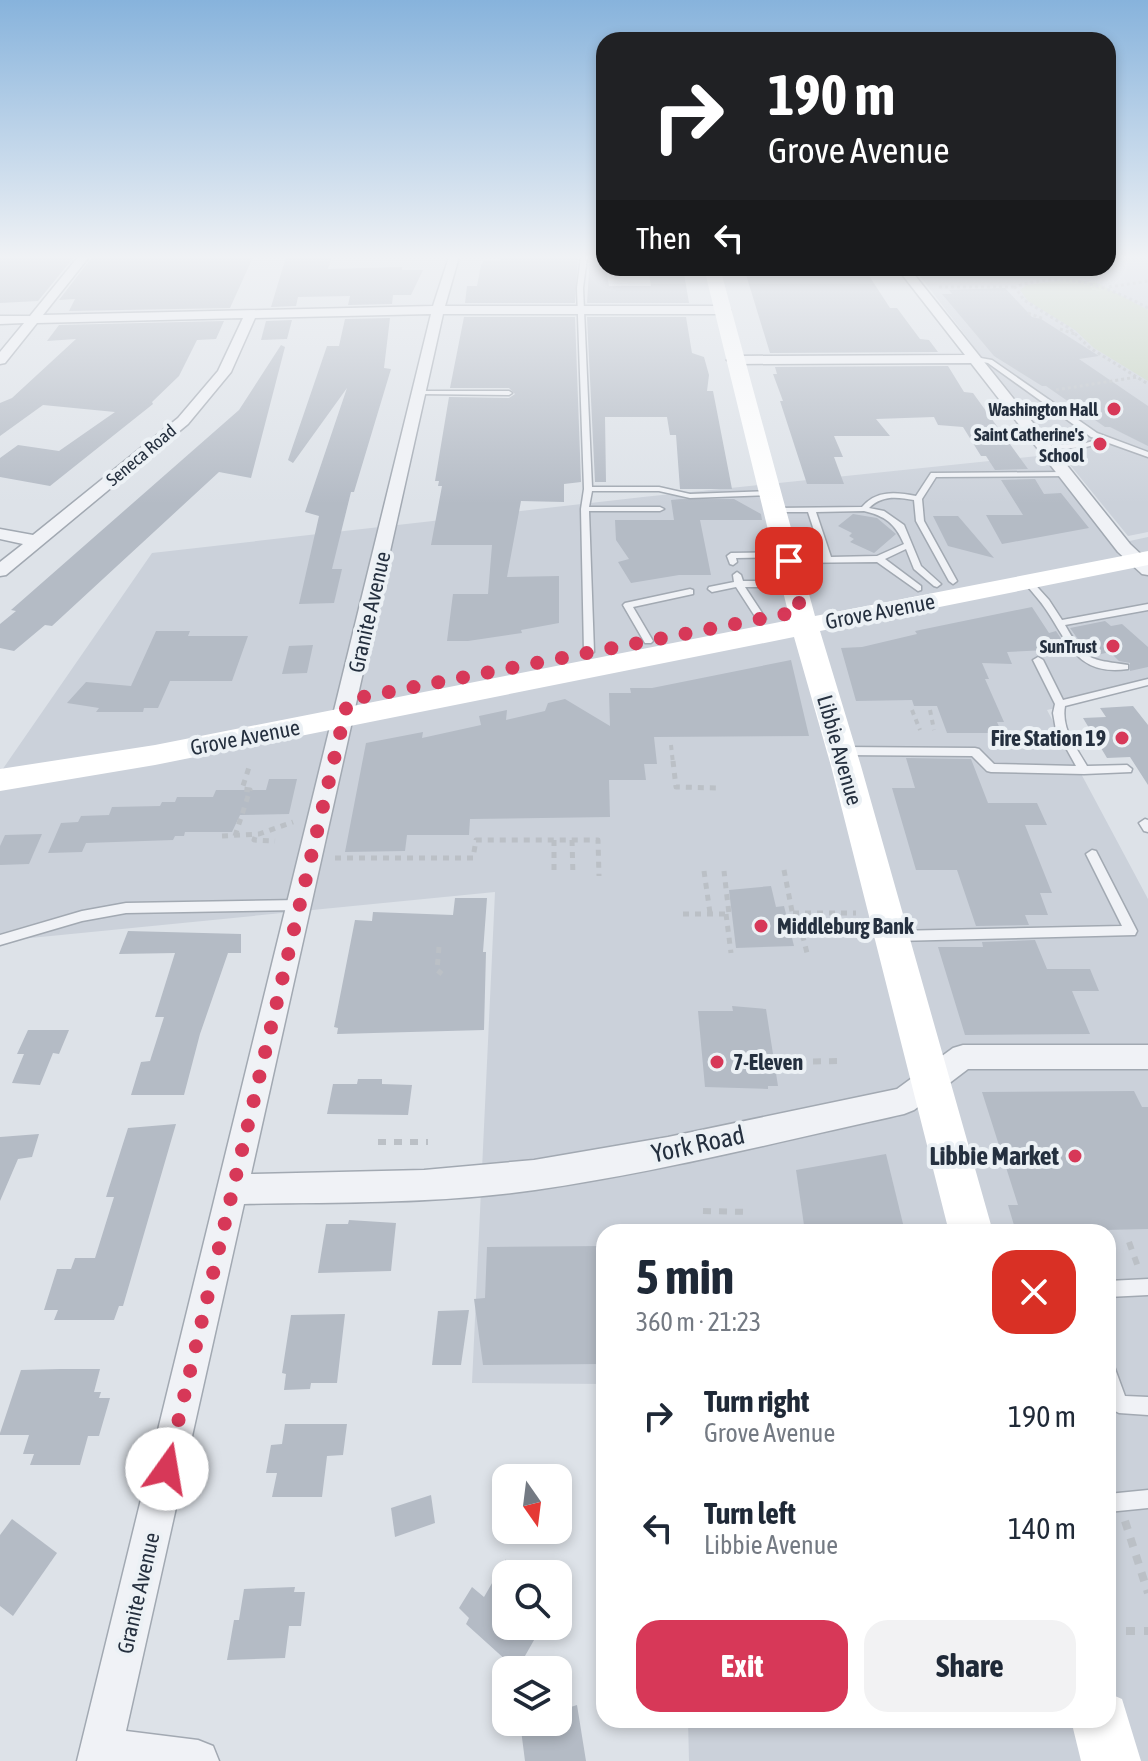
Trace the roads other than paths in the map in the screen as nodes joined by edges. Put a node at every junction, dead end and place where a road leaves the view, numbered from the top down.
1 (17, 339) edge
2 (239, 339) edge
3 (431, 339) edge
4 (582, 339) edge
5 (730, 339) edge
6 (959, 339) edge
7 (975, 359) junction
8 (0, 360) edge
9 (734, 360) junction
10 (419, 393) junction
11 (509, 393) dead end
12 (1104, 440) junction
13 (1045, 448) junction
14 (1148, 455) edge
15 (1066, 474) junction
16 (588, 489) junction
17 (918, 499) junction
18 (772, 502) junction
19 (585, 509) junction
20 (660, 509) dead end
21 (864, 509) junction
22 (811, 510) junction
23 (0, 534) edge
24 (36, 541) junction
25 (908, 545) junction
26 (1141, 556) edge
27 (879, 559) junction
28 (828, 560) junction
29 (733, 562) dead end
30 (790, 567) junction
31 (0, 571) edge
32 (738, 580) junction
33 (1027, 581) junction
34 (936, 584) junction
35 (712, 589) dead end
36 (690, 592) dead end
37 (1148, 607) edge
38 (803, 618) junction
39 (761, 619) junction
40 (1059, 623) junction
41 (648, 641) junction
42 (589, 652) junction
43 (1038, 660) dead end
44 (1125, 667) dead end
45 (1148, 682) edge
46 (1060, 704) junction
47 (346, 709) junction
48 (842, 751) junction
49 (0, 762) edge
50 (1127, 769) dead end
51 (1084, 770) junction
52 (0, 780) edge
53 (1092, 854) dead end
54 (300, 905) junction
55 (892, 936) junction
56 (0, 940) edge
57 (1148, 1057) edge
58 (931, 1081) junction
59 (233, 1189) junction
60 (969, 1224) edge
61 (1148, 1287) edge
62 (1116, 1289) edge
63 (1116, 1396) edge
64 (1148, 1406) edge
65 (1148, 1499) edge
66 (1116, 1502) edge
67 (1103, 1728) edge
68 (99, 1755) edge
69 (198, 1761) edge
70 (1111, 1761) edge

1 - 8 street
2 - 24 street, Seneca Road
3 - 10 street, Granite Avenue
4 - 16 lane
5 - 9 street, Libbie Avenue
6 - 7 street
7 - 9 street
7 - 12 lane
7 - 13 street
9 - 18 street, Libbie Avenue
10 - 11 lane
10 - 47 street, Granite Avenue
12 - 13 lane
12 - 14 lane
13 - 15 street
15 - 17 lane
15 - 26 street
16 - 18 lane
16 - 19 lane
17 - 21 lane
17 - 34 lane
18 - 22 lane
18 - 30 street, Libbie Avenue
19 - 20 lane
19 - 42 lane
21 - 22 lane
21 - 25 lane
22 - 28 lane
23 - 24 street
24 - 31 street, Seneca Road
25 - 27 lane
25 - 34 lane
26 - 33 street, Grove Avenue
26 - 34 street, Grove Avenue
27 - 28 lane
27 - 34 lane
28 - 30 lane
29 - 30 lane
30 - 32 lane
30 - 38 street, Libbie Avenue
32 - 35 lane
32 - 39 lane
33 - 38 street, Grove Avenue
33 - 40 lane
34 - 38 street, Grove Avenue
36 - 41 lane
37 - 40 lane
38 - 39 street, Grove Avenue
38 - 47 street, Grove Avenue
38 - 48 street, Libbie Avenue
39 - 41 street, Grove Avenue
40 - 44 lane
41 - 42 street, Grove Avenue
42 - 47 street, Grove Avenue
43 - 46 lane
45 - 46 lane
46 - 51 lane
47 - 49 street, Grove Avenue
47 - 52 street, Grove Avenue
47 - 54 street, Granite Avenue
48 - 51 lane
48 - 55 street, Libbie Avenue
50 - 51 lane
53 - 55 lane
54 - 56 lane
54 - 59 street, Granite Avenue
55 - 58 street, Libbie Avenue
57 - 58 street, York Road
58 - 59 street, York Road
58 - 60 street, Libbie Avenue
59 - 68 street, Granite Avenue
61 - 62 lane
63 - 64 lane
65 - 66 lane
67 - 70 street
68 - 69 street

